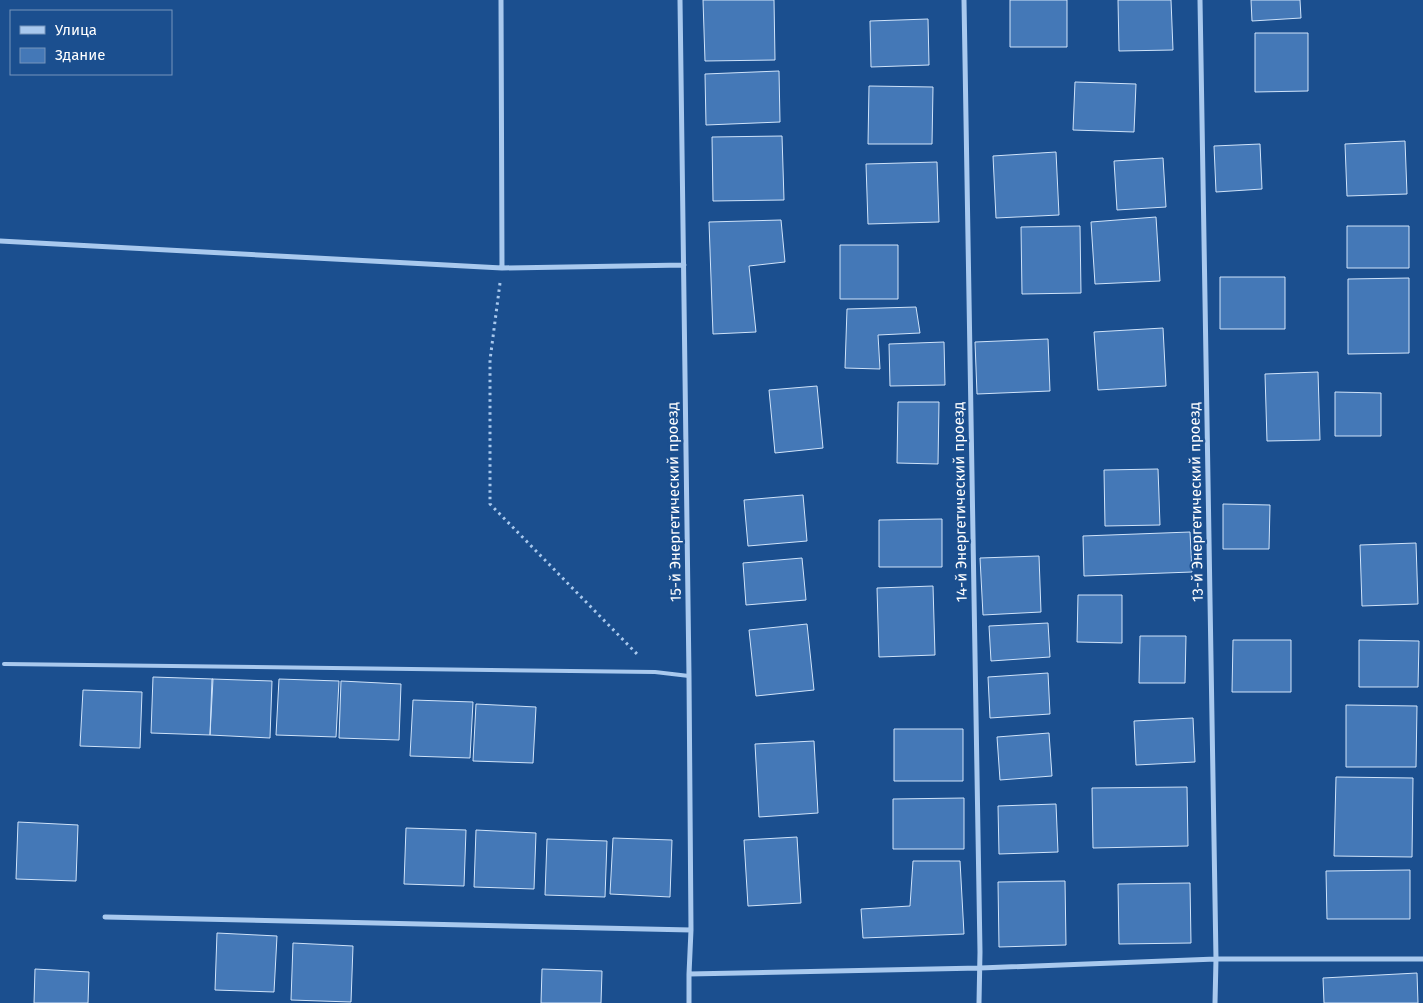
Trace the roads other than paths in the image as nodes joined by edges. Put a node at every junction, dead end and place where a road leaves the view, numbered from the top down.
1 (501, 0) edge
2 (680, 0) edge
3 (964, 0) edge
4 (1200, 0) edge
5 (0, 241) edge
6 (684, 265) junction
7 (502, 268) junction
8 (4, 664) dead end
9 (689, 676) junction
10 (105, 917) dead end
11 (691, 930) junction
12 (1216, 959) junction
13 (1423, 959) edge
14 (980, 968) junction
15 (689, 974) junction
16 (689, 1003) edge
17 (979, 1003) edge
18 (1215, 1003) edge

1 - 7 street
2 - 6 street, 15-й Энергетический проезд
3 - 14 street, 14-й Энергетический проезд
4 - 12 street, 13-й Энергетический проезд
5 - 7 street
6 - 7 street
6 - 9 street, 15-й Энергетический проезд
8 - 9 lane
9 - 11 street, 15-й Энергетический проезд
10 - 11 street
11 - 15 street, 15-й Энергетический проезд
12 - 13 street
12 - 14 street
12 - 18 street, 13-й Энергетический проезд
14 - 15 street
14 - 17 street, 14-й Энергетический проезд
15 - 16 street, 15-й Энергетический проезд

